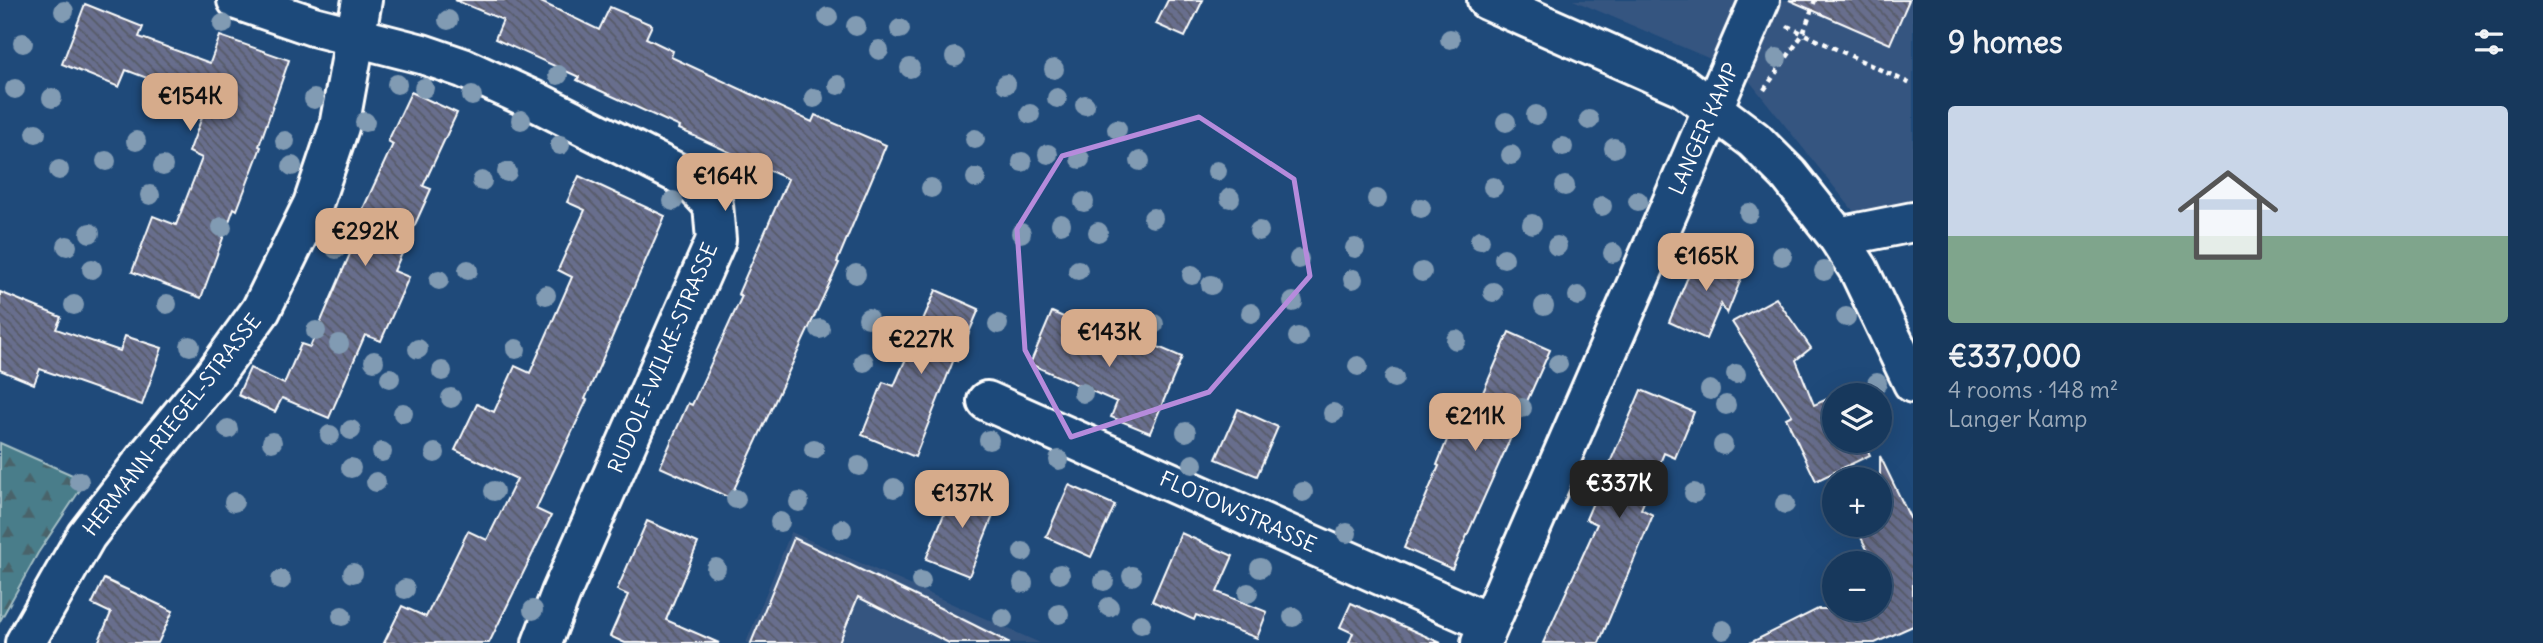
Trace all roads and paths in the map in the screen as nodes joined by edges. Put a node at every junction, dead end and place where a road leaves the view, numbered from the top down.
1 (237, 0) edge
2 (1487, 0) edge
3 (1815, 0) edge
4 (1758, 5) edge
5 (359, 18) edge
6 (1803, 34) junction
7 (1913, 85) edge
8 (1713, 109) junction
9 (1913, 222) edge
10 (1838, 237) junction
11 (1913, 383) edge
12 (987, 401) dead end
13 (1485, 633) edge
14 (25, 643) edge
15 (542, 643) edge

1 - 5 street, RUDOLF-WILKE-STRASSE
2 - 8 street
3 - 6 path
4 - 6 path
4 - 8 street, LANGER KAMP
5 - 14 street, HERMANN-RIEGEL-STRASSE
5 - 15 street, RUDOLF-WILKE-STRASSE
6 - 7 path
8 - 10 street
8 - 13 street, LANGER KAMP
9 - 10 street
10 - 11 street
12 - 13 street, FLOTOWSTRASSE

